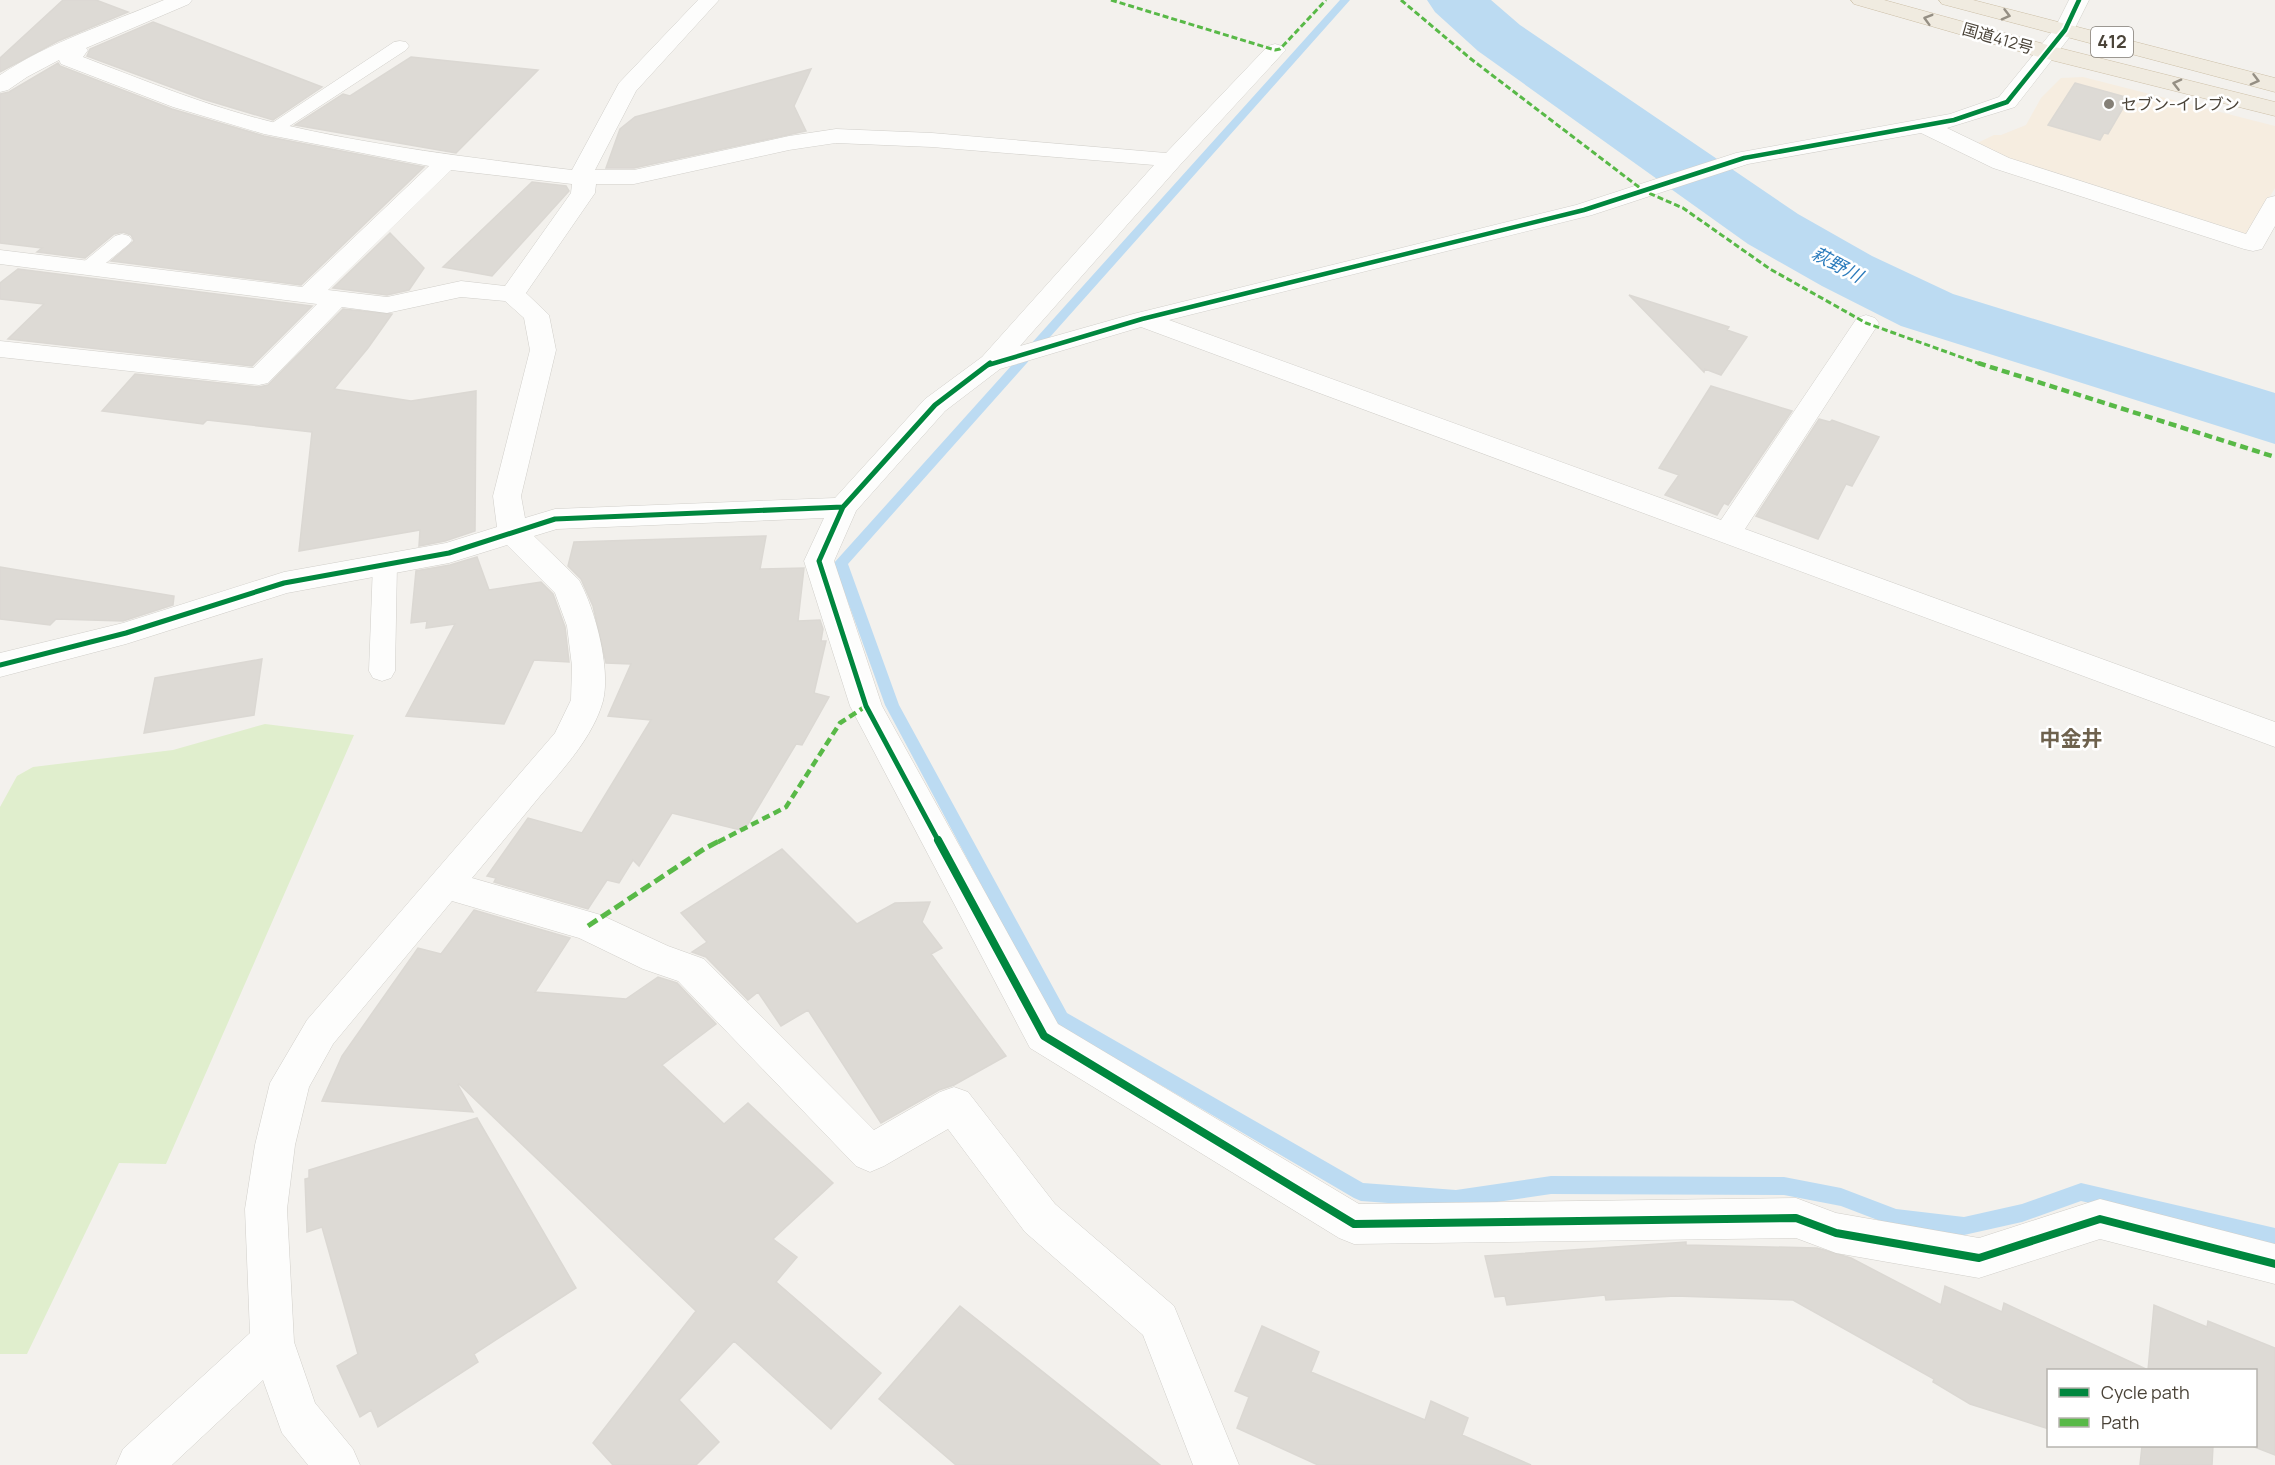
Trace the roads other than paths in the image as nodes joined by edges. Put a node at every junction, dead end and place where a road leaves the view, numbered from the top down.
1 (182, 0) edge
2 (709, 0) edge
3 (1861, 0) edge
4 (1949, 0) edge
5 (2079, 0) edge
6 (2065, 30) junction
7 (72, 46) junction
8 (400, 46) dead end
9 (1275, 50) dead end
10 (2047, 52) junction
11 (0, 85) edge
12 (2275, 85) edge
13 (2275, 109) edge
14 (1923, 125) junction
15 (272, 129) junction
16 (1172, 160) junction
17 (446, 162) junction
18 (585, 177) junction
19 (2275, 203) edge
20 (122, 240) dead end
21 (0, 257) edge
22 (88, 268) junction
23 (512, 294) junction
24 (321, 297) junction
25 (1142, 319) junction
26 (1866, 322) dead end
27 (0, 349) edge
28 (991, 363) junction
29 (843, 507) junction
30 (513, 533) junction
31 (1726, 535) junction
32 (385, 564) junction
33 (0, 665) edge
34 (382, 671) dead end
35 (2275, 735) edge
36 (446, 885) junction
37 (2275, 1264) edge
38 (272, 1342) junction
39 (139, 1465) edge
40 (337, 1465) edge
41 (1216, 1465) edge

1 - 7 street
2 - 18 street
10 -> 3 highway, 国道412号 / 412
4 -> 6 highway, 国道412号 / 412
5 - 6 street
6 - 10 street
6 -> 12 highway, 国道412号 / 412
7 - 11 street
7 - 15 street
8 - 15 lane
9 - 16 street
13 -> 10 highway, 国道412号 / 412
10 - 14 street
14 - 19 street
14 - 25 street
15 - 17 street
16 - 18 street
16 - 28 street
17 - 18 street
17 - 24 street
18 - 23 street
20 - 22 lane
21 - 22 street
22 - 24 street
23 - 24 street
23 - 30 street
24 - 27 street
25 - 28 street
25 - 31 street
26 - 31 street
28 - 29 street
29 - 30 street
29 - 37 street
30 - 32 street
30 - 36 street
31 - 35 street
32 - 33 street
32 - 34 lane
36 - 38 street
36 - 41 street
38 - 39 street
38 - 40 street

